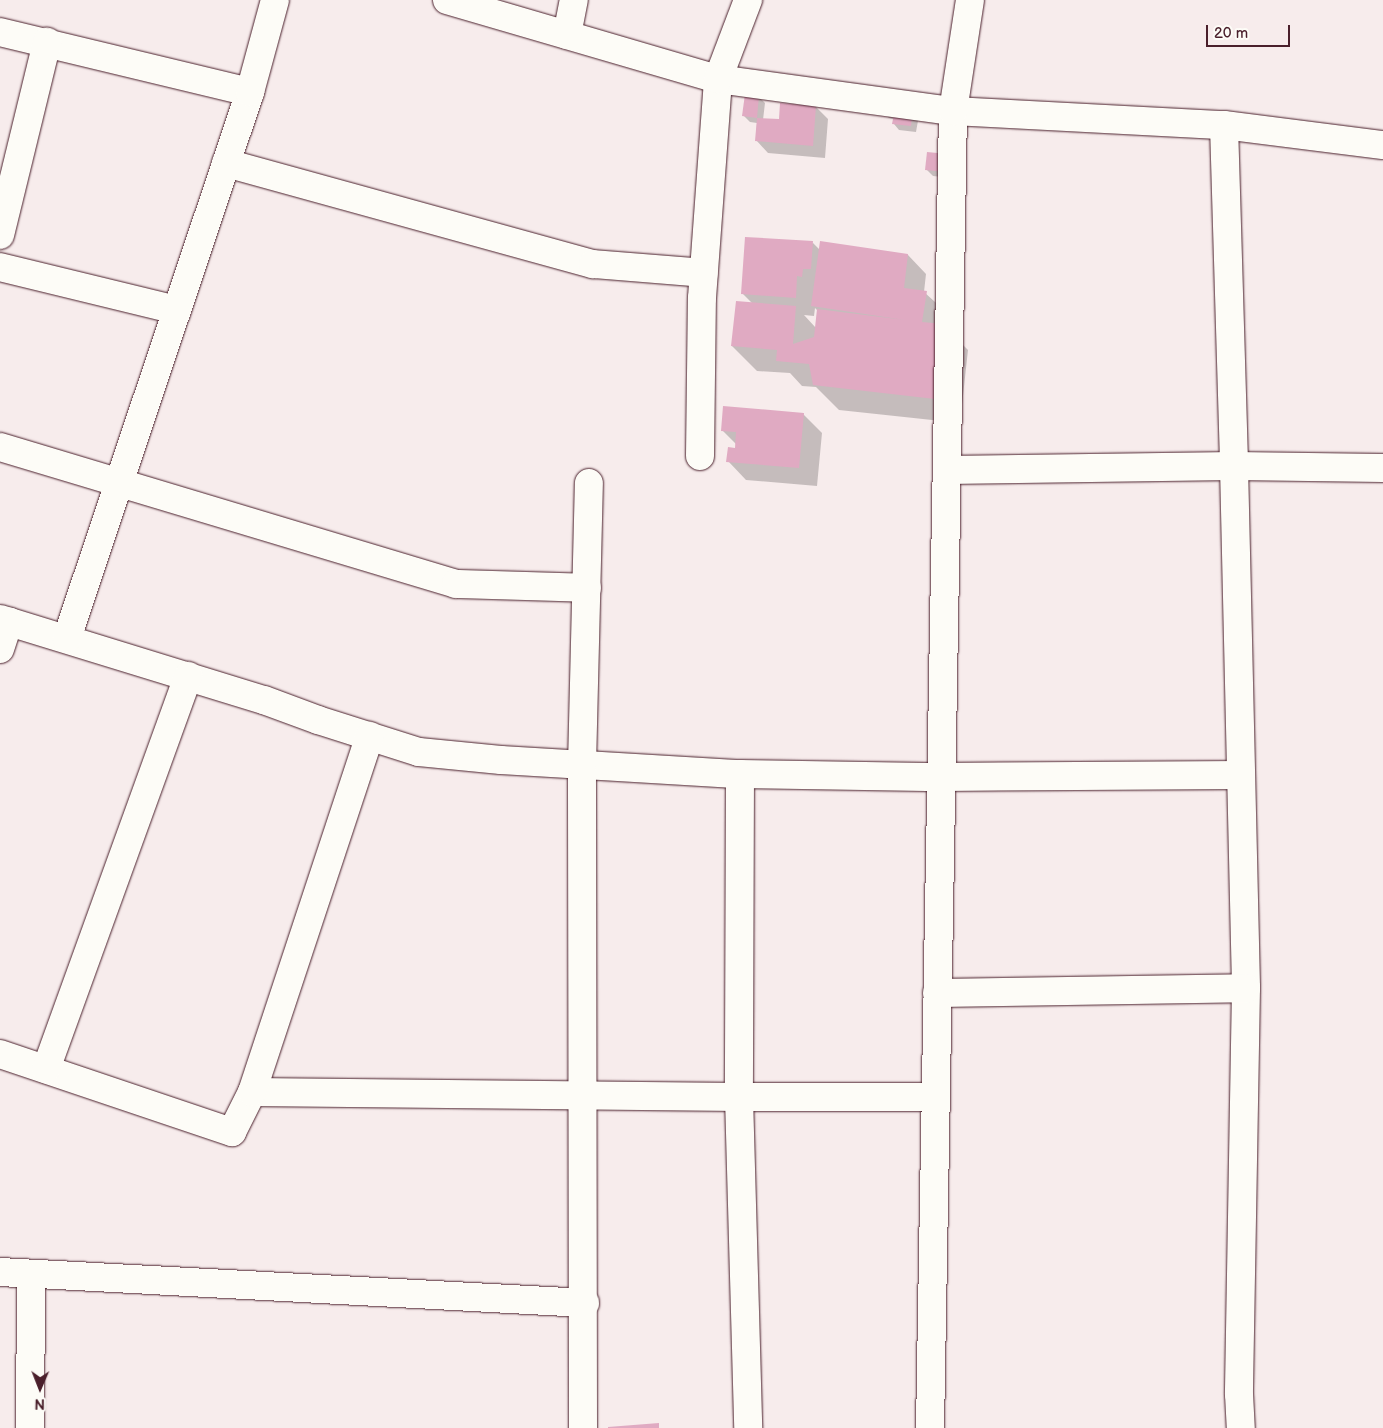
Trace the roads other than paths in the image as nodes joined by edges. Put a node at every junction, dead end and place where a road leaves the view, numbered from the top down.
1 (275, 0) edge
2 (447, 0) edge
3 (574, 0) edge
4 (748, 0) edge
5 (970, 0) edge
6 (0, 32) edge
7 (567, 34) junction
8 (46, 42) junction
9 (718, 79) junction
10 (250, 92) junction
11 (953, 111) junction
12 (1224, 125) junction
13 (1383, 145) edge
14 (226, 163) junction
15 (0, 235) edge
16 (0, 266) edge
17 (704, 273) junction
18 (177, 310) junction
19 (0, 447) edge
20 (700, 456) dead end
21 (1234, 466) junction
22 (1383, 468) edge
23 (947, 470) junction
24 (589, 483) dead end
25 (119, 484) junction
26 (587, 588) junction
27 (5, 620) edge
28 (67, 638) junction
29 (0, 649) edge
30 (188, 676) junction
31 (370, 736) junction
32 (582, 765) junction
33 (740, 774) junction
34 (1241, 775) junction
35 (942, 777) junction
36 (1246, 988) junction
37 (937, 993) junction
38 (0, 1054) edge
39 (46, 1069) junction
40 (252, 1092) junction
41 (582, 1095) junction
42 (739, 1097) junction
43 (934, 1097) junction
44 (0, 1272) edge
45 (31, 1274) junction
46 (585, 1303) junction
47 (30, 1428) edge
48 (583, 1428) edge
49 (748, 1428) edge
50 (930, 1428) edge
51 (1241, 1428) edge

1 - 10 street
2 - 7 street
3 - 7 street
4 - 9 street
5 - 11 street
6 - 8 street
7 - 9 street
8 - 10 street
8 - 15 street
9 - 11 street
9 - 17 street
10 - 14 street
11 - 12 street
11 - 23 street
12 - 13 street
12 - 21 street
14 - 17 street
14 - 18 street
16 - 18 street
17 - 20 street
18 - 25 street
19 - 25 street
21 - 22 street
21 - 23 street
21 - 34 street
23 - 35 street
24 - 26 street
25 - 26 street
25 - 28 street
26 - 32 street
27 - 28 street
27 - 29 street
28 - 30 street
30 - 31 street
30 - 39 street
31 - 32 street
31 - 40 street
32 - 33 street
32 - 41 street
33 - 35 street
33 - 42 street
34 - 35 street
34 - 36 street
35 - 37 street
36 - 37 street
36 - 51 street
37 - 43 street
38 - 39 street
39 - 40 street
40 - 41 street
41 - 42 street
41 - 46 street
42 - 43 street
42 - 49 street
43 - 50 street
44 - 45 street
45 - 46 street
45 - 47 street
46 - 48 street

